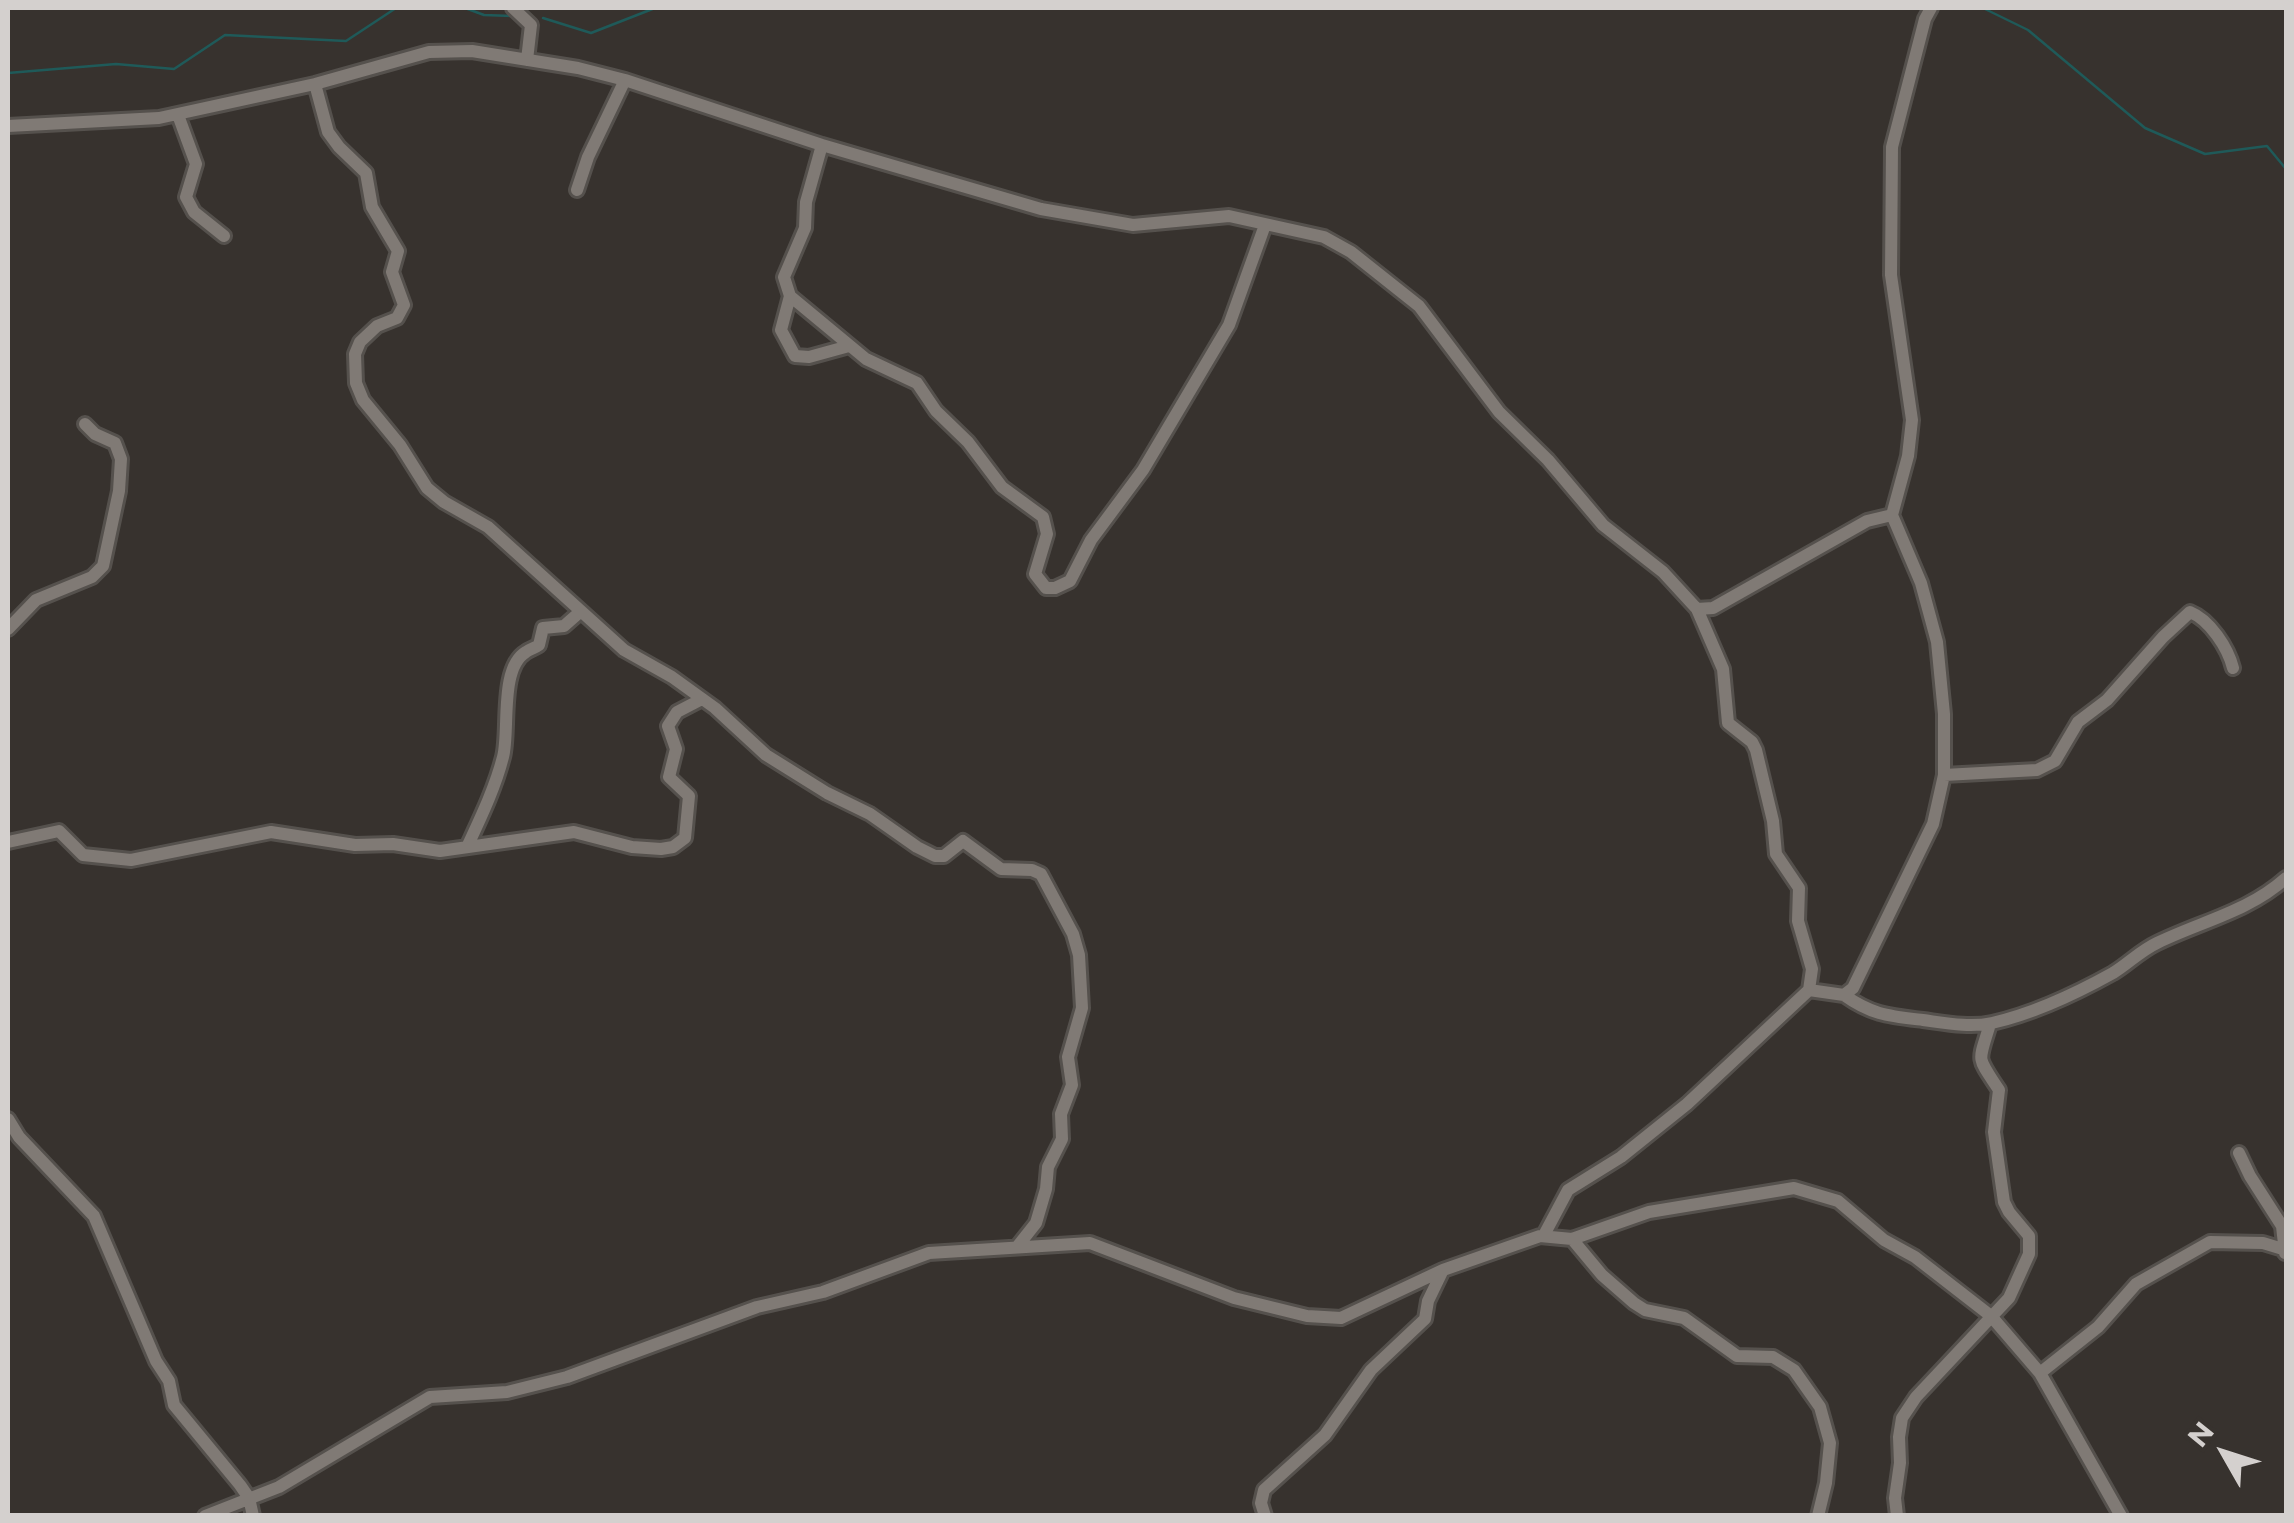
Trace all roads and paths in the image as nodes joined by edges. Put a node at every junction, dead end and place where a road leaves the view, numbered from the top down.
1 (514, 8) edge
2 (1931, 8) edge
3 (527, 60) junction
4 (625, 80) junction
5 (315, 84) junction
6 (178, 115) junction
7 (8, 126) edge
8 (822, 145) junction
9 (577, 190) dead end
10 (1265, 225) junction
11 (224, 236) dead end
12 (790, 296) junction
13 (848, 346) junction
14 (84, 424) dead end
15 (1892, 515) junction
16 (581, 610) junction
17 (1696, 610) junction
18 (8, 628) edge
19 (2233, 668) dead end
20 (702, 700) junction
21 (1944, 775) junction
22 (8, 842) edge
23 (468, 846) junction
24 (2286, 878) edge
25 (1809, 990) junction
26 (1844, 995) junction
27 (1990, 1024) junction
28 (8, 1119) edge
29 (2240, 1152) dead end
30 (1544, 1236) junction
31 (1572, 1240) junction
32 (1017, 1247) junction
33 (2285, 1251) edge
34 (1443, 1270) junction
35 (1991, 1316) junction
36 (2040, 1374) junction
37 (249, 1498) junction
38 (205, 1516) edge
39 (254, 1516) edge
40 (1265, 1516) edge
41 (1818, 1516) edge
42 (1897, 1516) edge
43 (2121, 1516) edge

1 - 3 street
2 - 15 street
3 - 4 street
3 - 5 street
4 - 8 street
4 - 9 street
5 - 6 street
5 - 16 street
6 - 7 street
6 - 11 street
8 - 10 street
8 - 12 street
10 - 13 street
10 - 17 street
12 - 13 street
12 - 13 street
14 - 18 street
15 - 17 street
15 - 21 street
16 - 20 street
16 - 23 street
17 - 25 street
19 - 21 street
20 - 23 street
20 - 32 street
21 - 26 street
22 - 23 street
24 - 27 street
25 - 26 street
25 - 30 street
26 - 27 street
27 - 35 street
28 - 37 street
29 - 33 street
30 - 31 street
30 - 34 street
31 - 35 street
31 - 41 street
32 - 34 street
32 - 37 street
33 - 36 street
34 - 40 street
35 - 36 street
35 - 42 street
36 - 43 street
37 - 38 street
37 - 39 street

